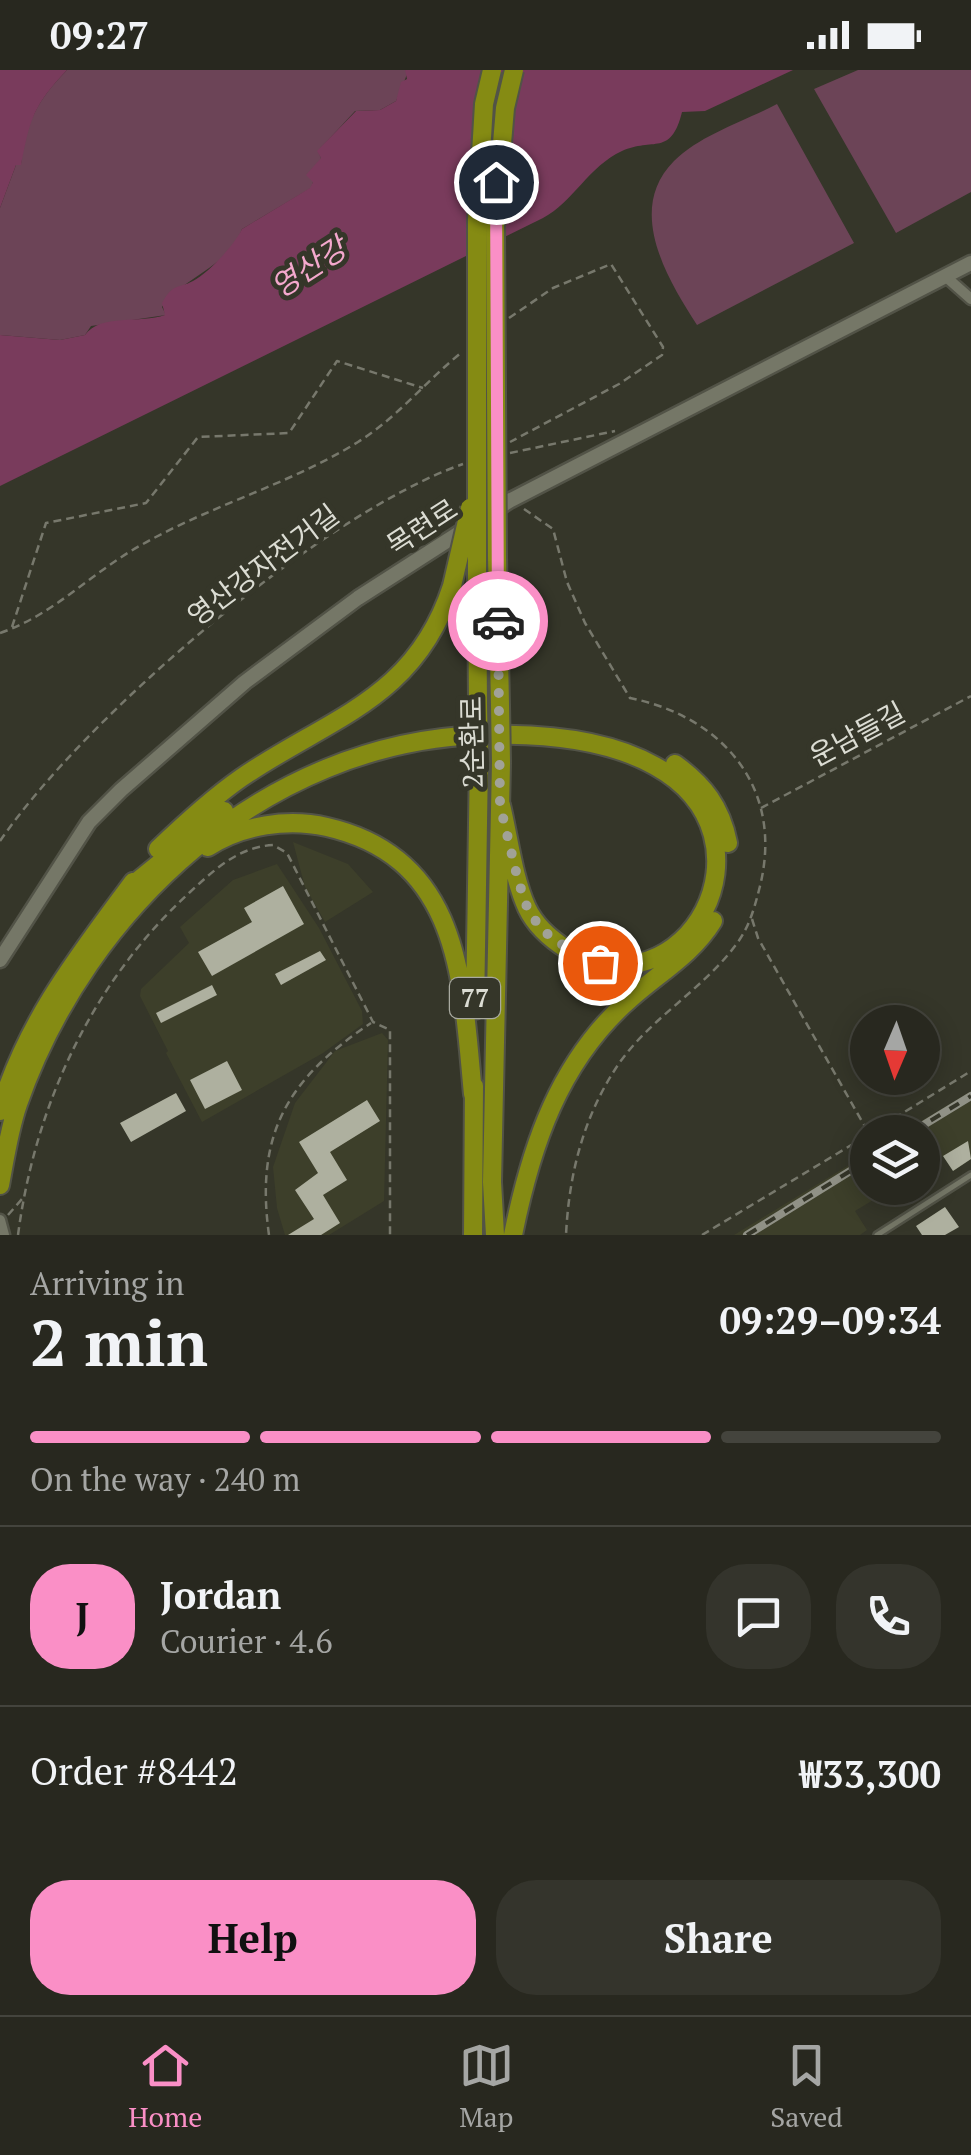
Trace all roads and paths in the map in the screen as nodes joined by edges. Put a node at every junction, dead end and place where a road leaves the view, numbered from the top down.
1 (492, 70) edge
2 (514, 70) edge
3 (971, 263) edge
4 (944, 276) junction
5 (971, 299) edge
6 (497, 326) dead end
7 (470, 346) dead end
8 (424, 388) junction
9 (621, 430) dead end
10 (509, 442) dead end
11 (496, 456) dead end
12 (478, 459) dead end
13 (477, 478) junction
14 (509, 501) junction
15 (11, 629) junction
16 (0, 633) edge
17 (971, 696) edge
18 (500, 805) junction
19 (762, 808) junction
20 (0, 841) edge
21 (162, 878) junction
22 (128, 888) junction
23 (752, 918) junction
24 (0, 960) edge
25 (373, 1022) junction
26 (971, 1071) edge
27 (474, 1094) junction
28 (0, 1111) edge
29 (859, 1115) edge
30 (899, 1115) edge
31 (850, 1145) edge
32 (971, 1176) edge
33 (0, 1185) edge
34 (23, 1198) junction
35 (0, 1220) edge
36 (4, 1235) edge
37 (18, 1235) edge
38 (269, 1235) edge
39 (390, 1235) edge
40 (473, 1235) edge
41 (496, 1235) edge
42 (512, 1235) edge
43 (566, 1235) edge
44 (702, 1235) edge
45 (876, 1235) edge

1 - 13 highway, 2순환로 / 77, bridge
2 - 18 highway, 2순환로 / 77, bridge
3 - 4 street, 목련로
4 - 5 street
4 - 14 street, 목련로
6 - 10 path
7 - 8 path
8 - 15 path
8 - 15 path
9 - 11 path
12 - 20 path, 영산강자전거길
13 - 22 highway, bridge
13 - 27 highway, 2순환로 / 77, bridge
14 - 19 path
14 - 24 street, 목련로
15 - 16 path
17 - 19 path, 운남들길
18 - 21 highway
18 - 41 highway, 2순환로 / 77
19 - 23 path
21 - 27 highway
21 - 33 highway
22 - 28 highway
22 - 42 highway
23 - 29 path
23 - 43 path
25 - 34 path
25 - 38 path
25 - 39 path
26 - 30 path
27 - 40 highway, 2순환로 / 77
31 - 44 path
32 - 45 lane
34 - 35 path
34 - 37 path
35 - 36 street

